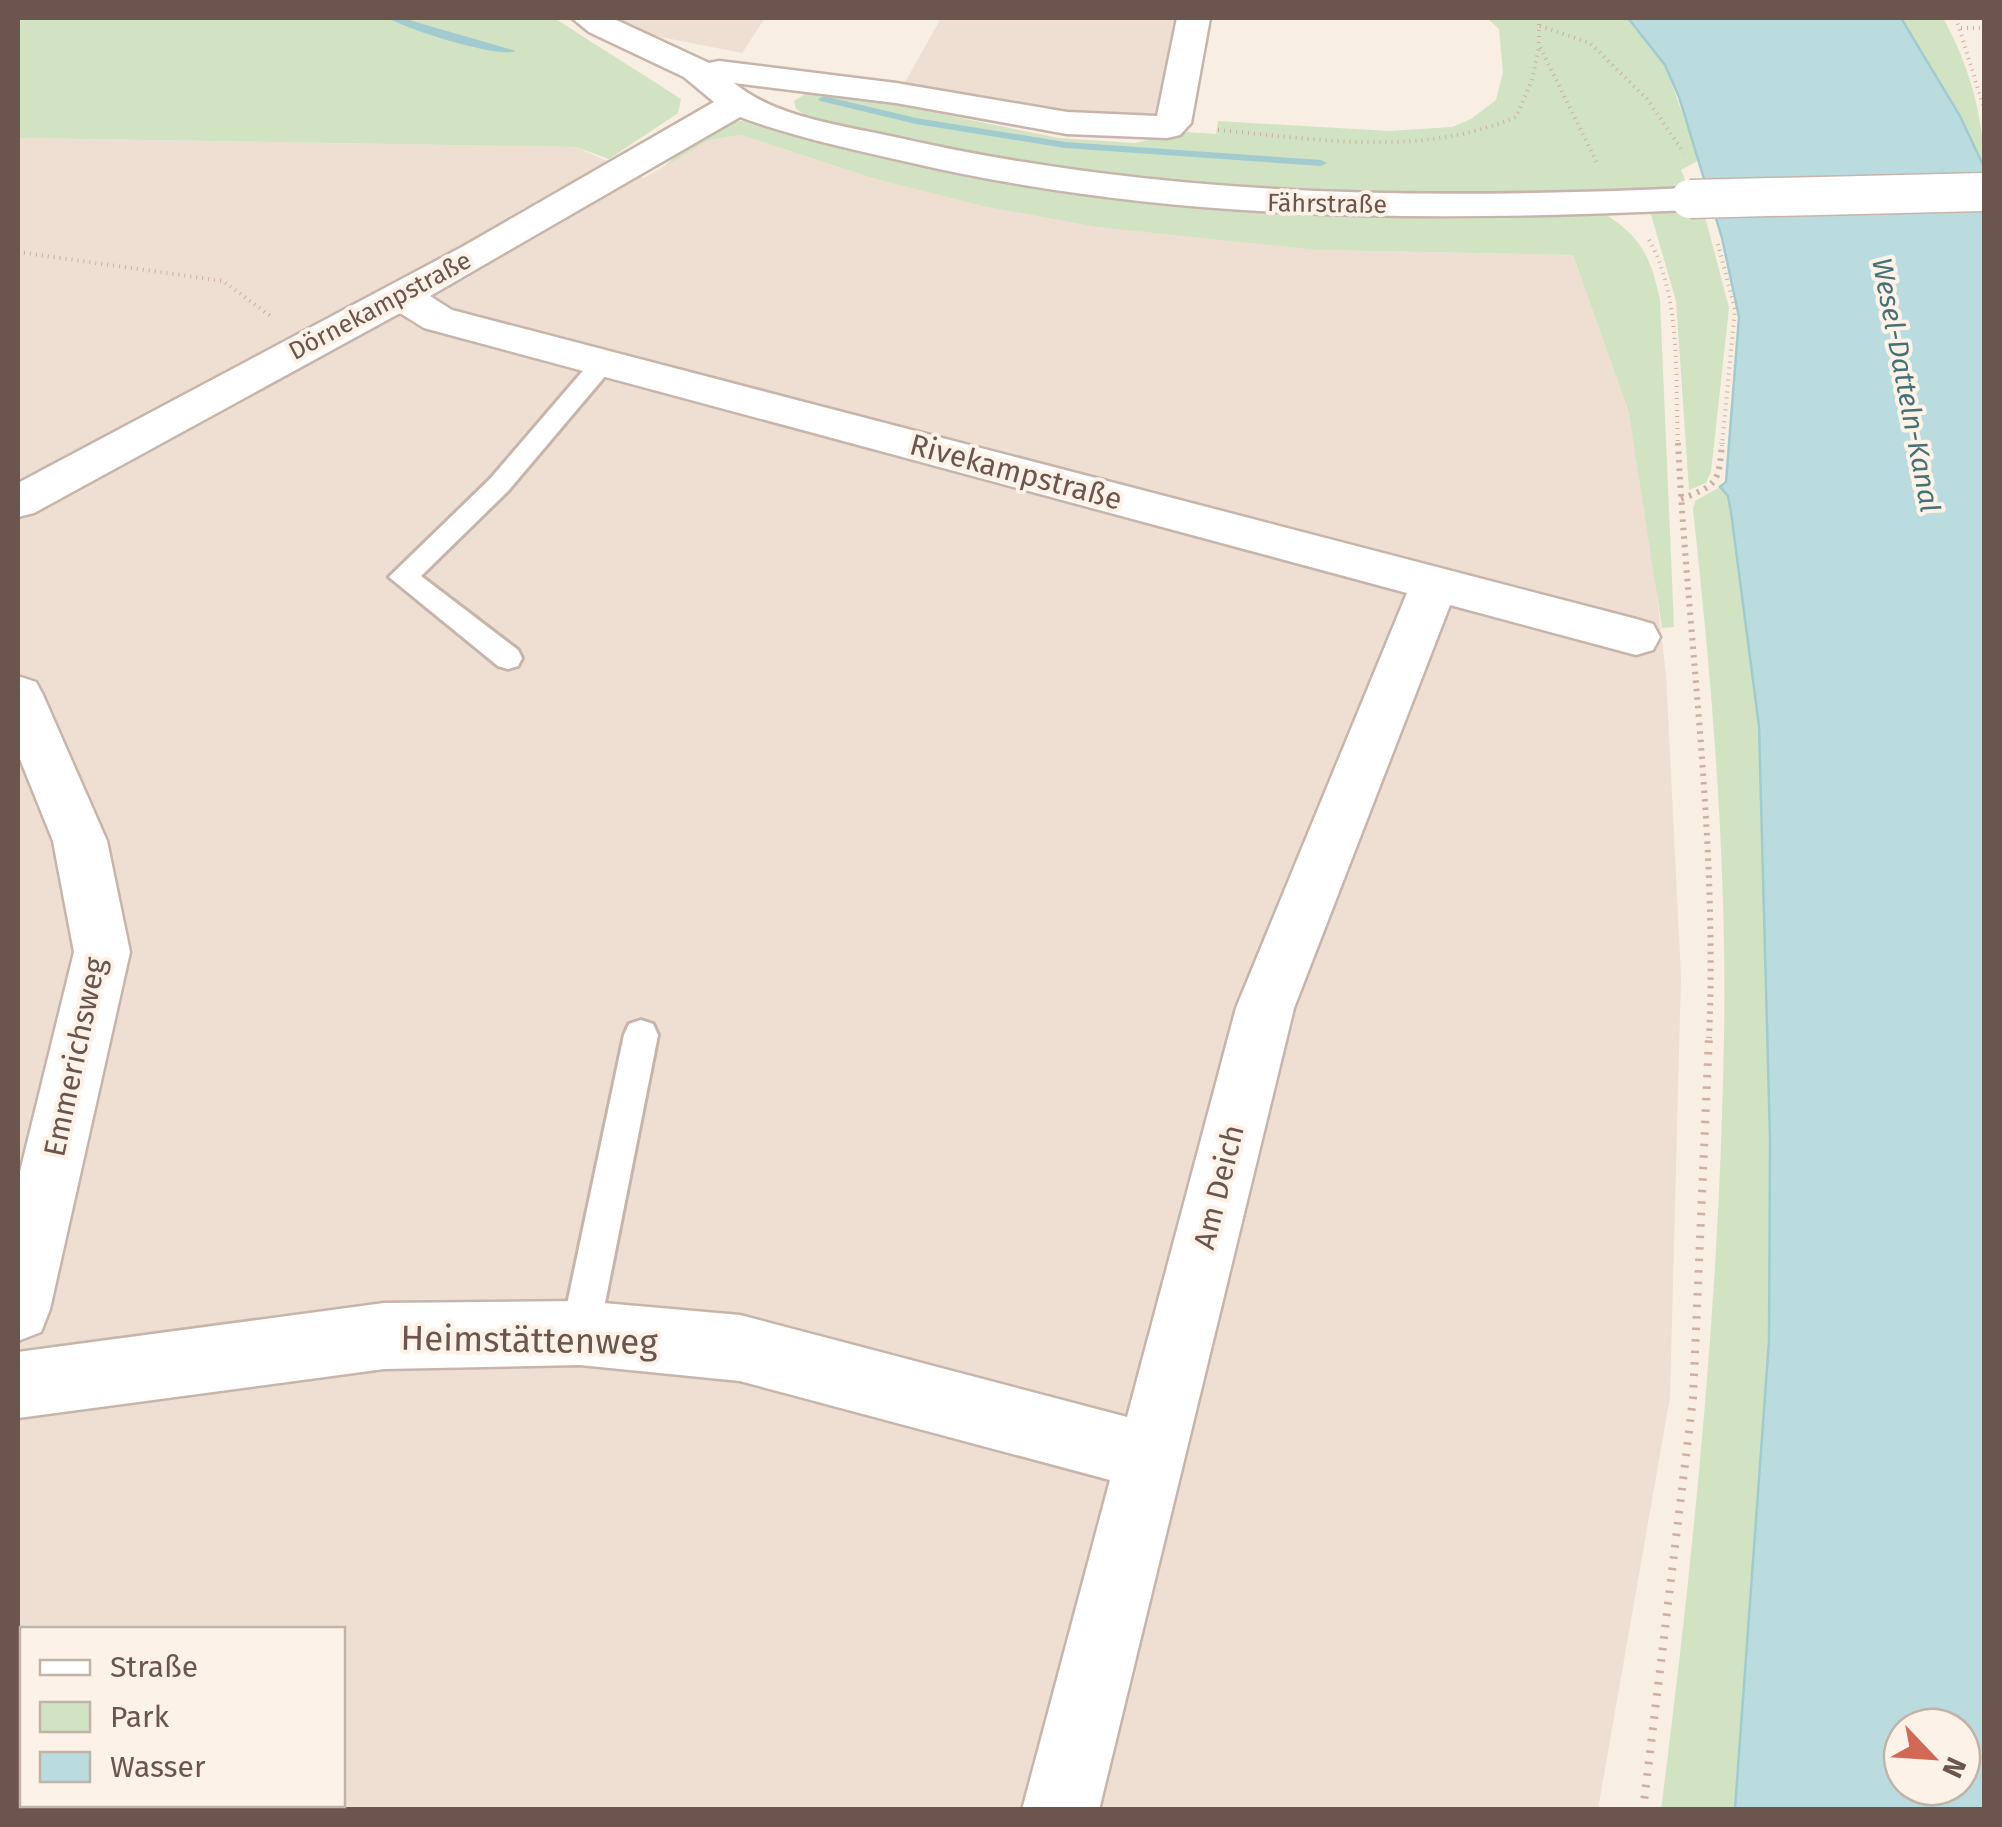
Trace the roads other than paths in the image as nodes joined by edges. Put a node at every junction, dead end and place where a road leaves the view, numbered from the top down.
1 (588, 18) edge
2 (1194, 18) edge
3 (694, 67) junction
4 (738, 103) junction
5 (1984, 192) edge
6 (400, 295) junction
7 (603, 363) junction
8 (18, 502) edge
9 (1435, 583) junction
10 (1636, 636) dead end
11 (508, 658) dead end
12 (18, 696) edge
13 (642, 1035) dead end
14 (18, 1309) edge
15 (580, 1333) junction
16 (18, 1386) edge
17 (1149, 1458) junction
18 (1060, 1810) edge

1 - 3 street, Fährstraße
2 - 3 street, Fährstraße
3 - 4 street, Fährstraße
4 - 5 street, Fährstraße, bridge
4 - 6 street, Dörnekampstraße
6 - 7 street, Rivekampstraße
6 - 8 street, Dörnekampstraße
7 - 9 street, Rivekampstraße
7 - 11 lane
9 - 10 street, Rivekampstraße
9 - 17 street, Am Deich
12 - 14 street, Emmerichsweg
13 - 15 lane
15 - 16 street, Heimstättenweg
15 - 17 street, Heimstättenweg
17 - 18 street, Am Deich

